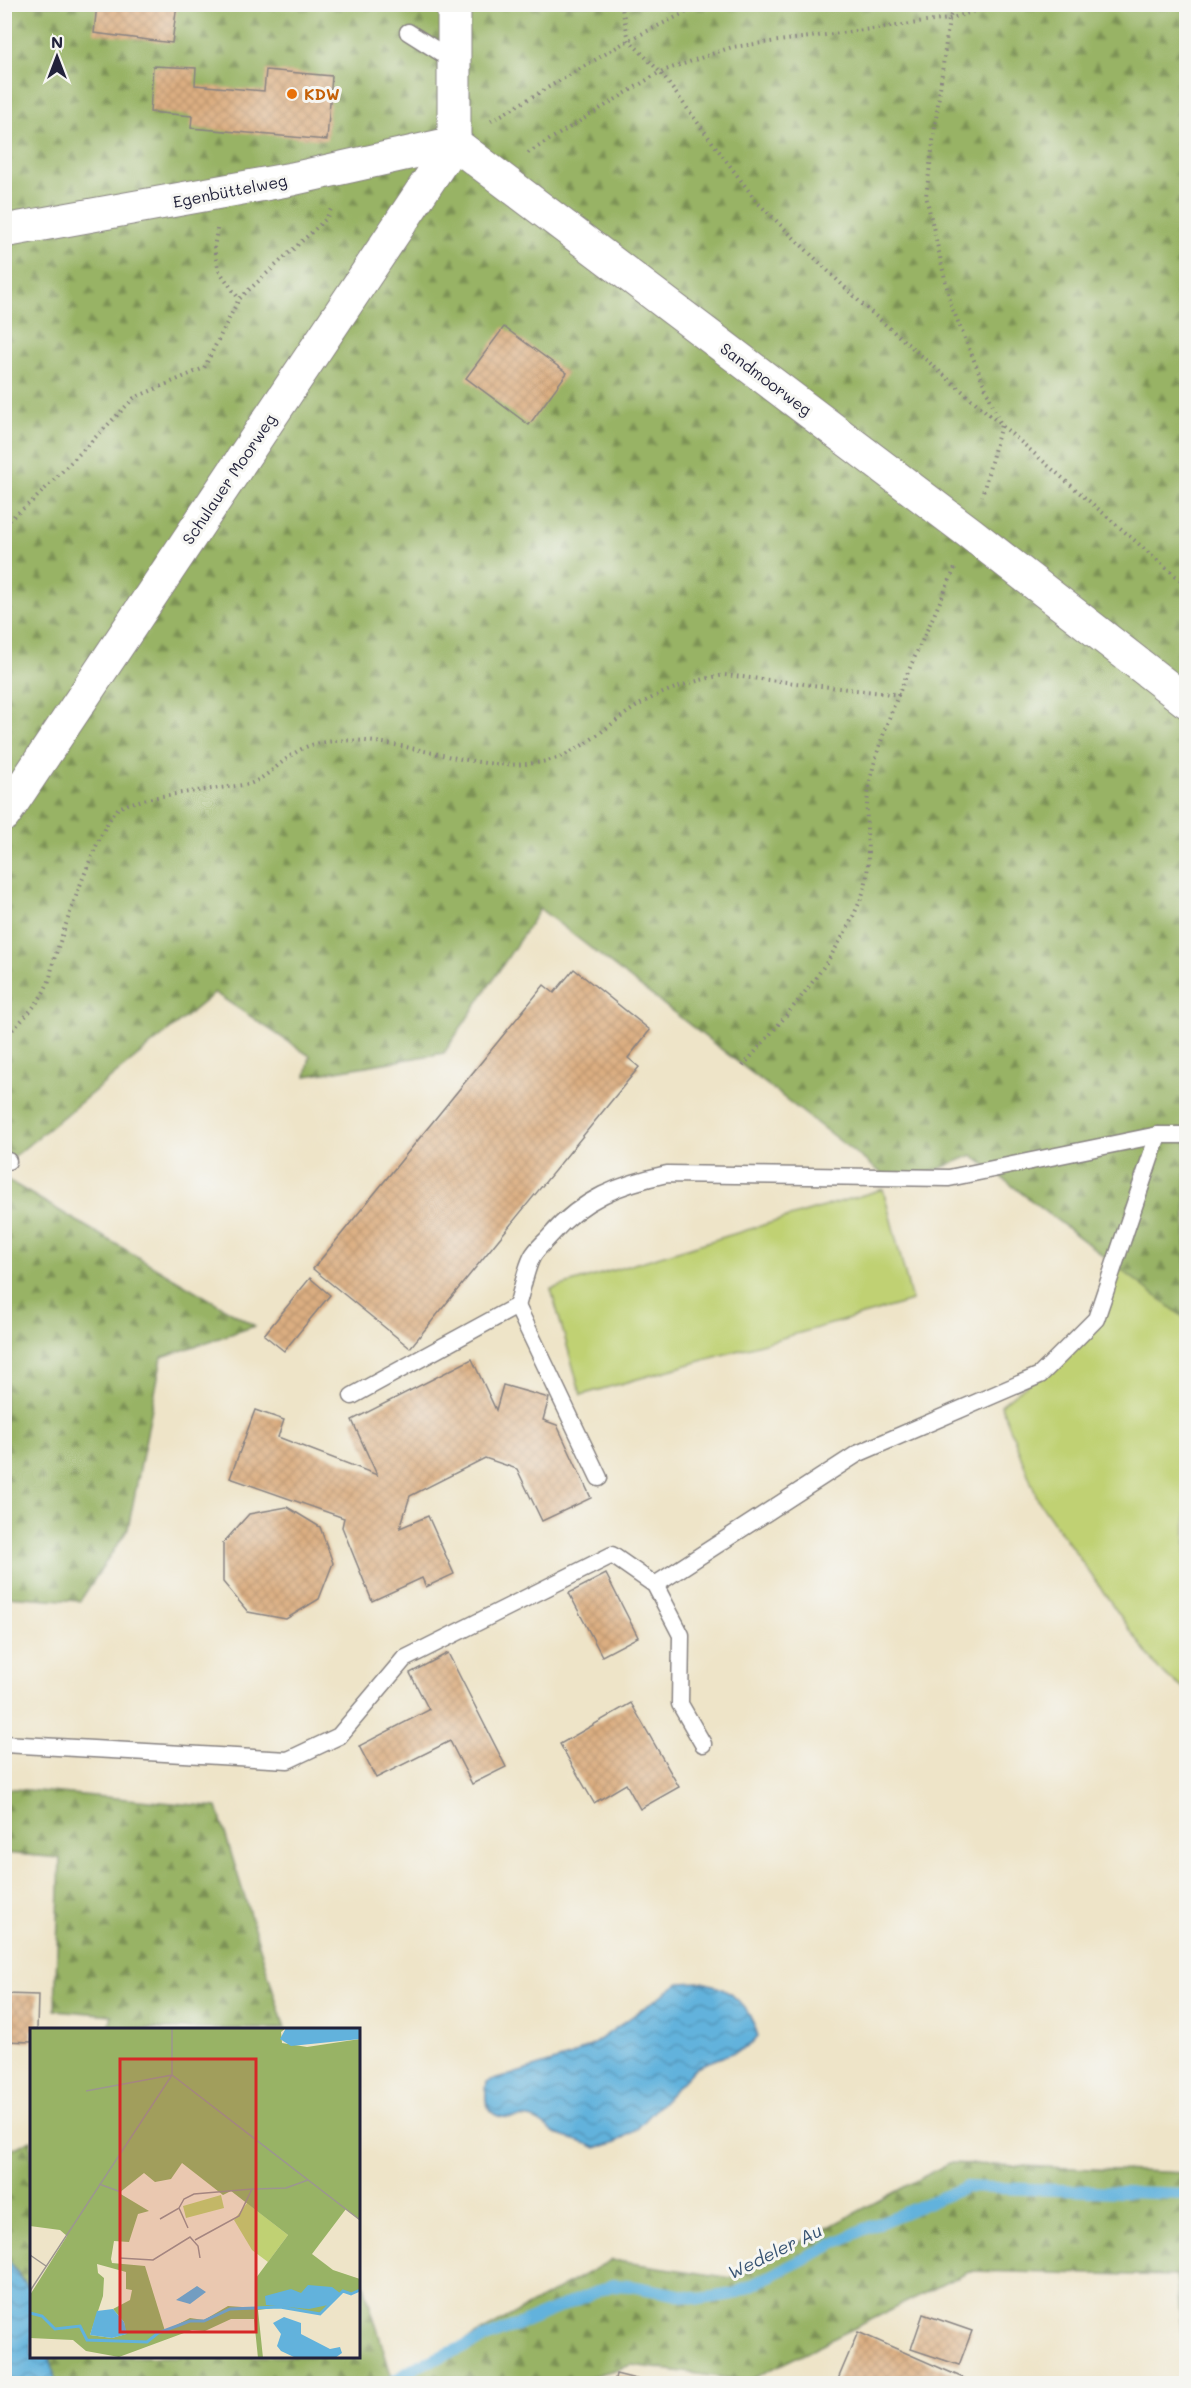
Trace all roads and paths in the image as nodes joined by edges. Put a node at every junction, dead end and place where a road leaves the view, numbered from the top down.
1 (454, 4) edge
2 (621, 4) edge
3 (703, 4) edge
4 (956, 4) edge
5 (998, 4) edge
6 (950, 19) junction
7 (408, 32) dead end
8 (630, 40) junction
9 (454, 61) junction
10 (660, 72) junction
11 (454, 142) junction
12 (495, 173) junction
13 (197, 197) junction
14 (334, 202) dead end
15 (4, 231) edge
16 (239, 299) junction
17 (1000, 425) junction
18 (4, 524) edge
19 (970, 533) junction
20 (1186, 585) edge
21 (900, 695) junction
22 (1186, 701) edge
23 (4, 815) edge
24 (4, 1038) edge
25 (743, 1066) dead end
26 (1186, 1135) edge
27 (1158, 1136) junction
28 (517, 1306) junction
29 (352, 1396) dead end
30 (599, 1478) dead end
31 (655, 1585) junction
32 (4, 1744) edge
33 (704, 1744) dead end

1 - 9 street
2 - 8 path
3 - 8 path
4 - 6 path
5 - 6 path
6 - 10 path
6 - 17 path
7 - 9 lane
8 - 10 path
8 - 11 path
9 - 11 street
10 - 12 path
10 - 17 path
11 - 12 street, Sandmoorweg
11 - 13 street, Egenbüttelweg
11 - 23 street, Schulauer Moorweg
12 - 19 street, Sandmoorweg
13 - 15 street, Egenbüttelweg
13 - 16 path
14 - 16 path
16 - 18 path
17 - 19 path
17 - 20 path
19 - 21 path
19 - 22 street, Sandmoorweg
21 - 24 path
21 - 25 path
26 - 27 lane
27 - 28 lane
27 - 31 lane
28 - 29 lane
28 - 30 lane
31 - 32 lane
31 - 33 lane

